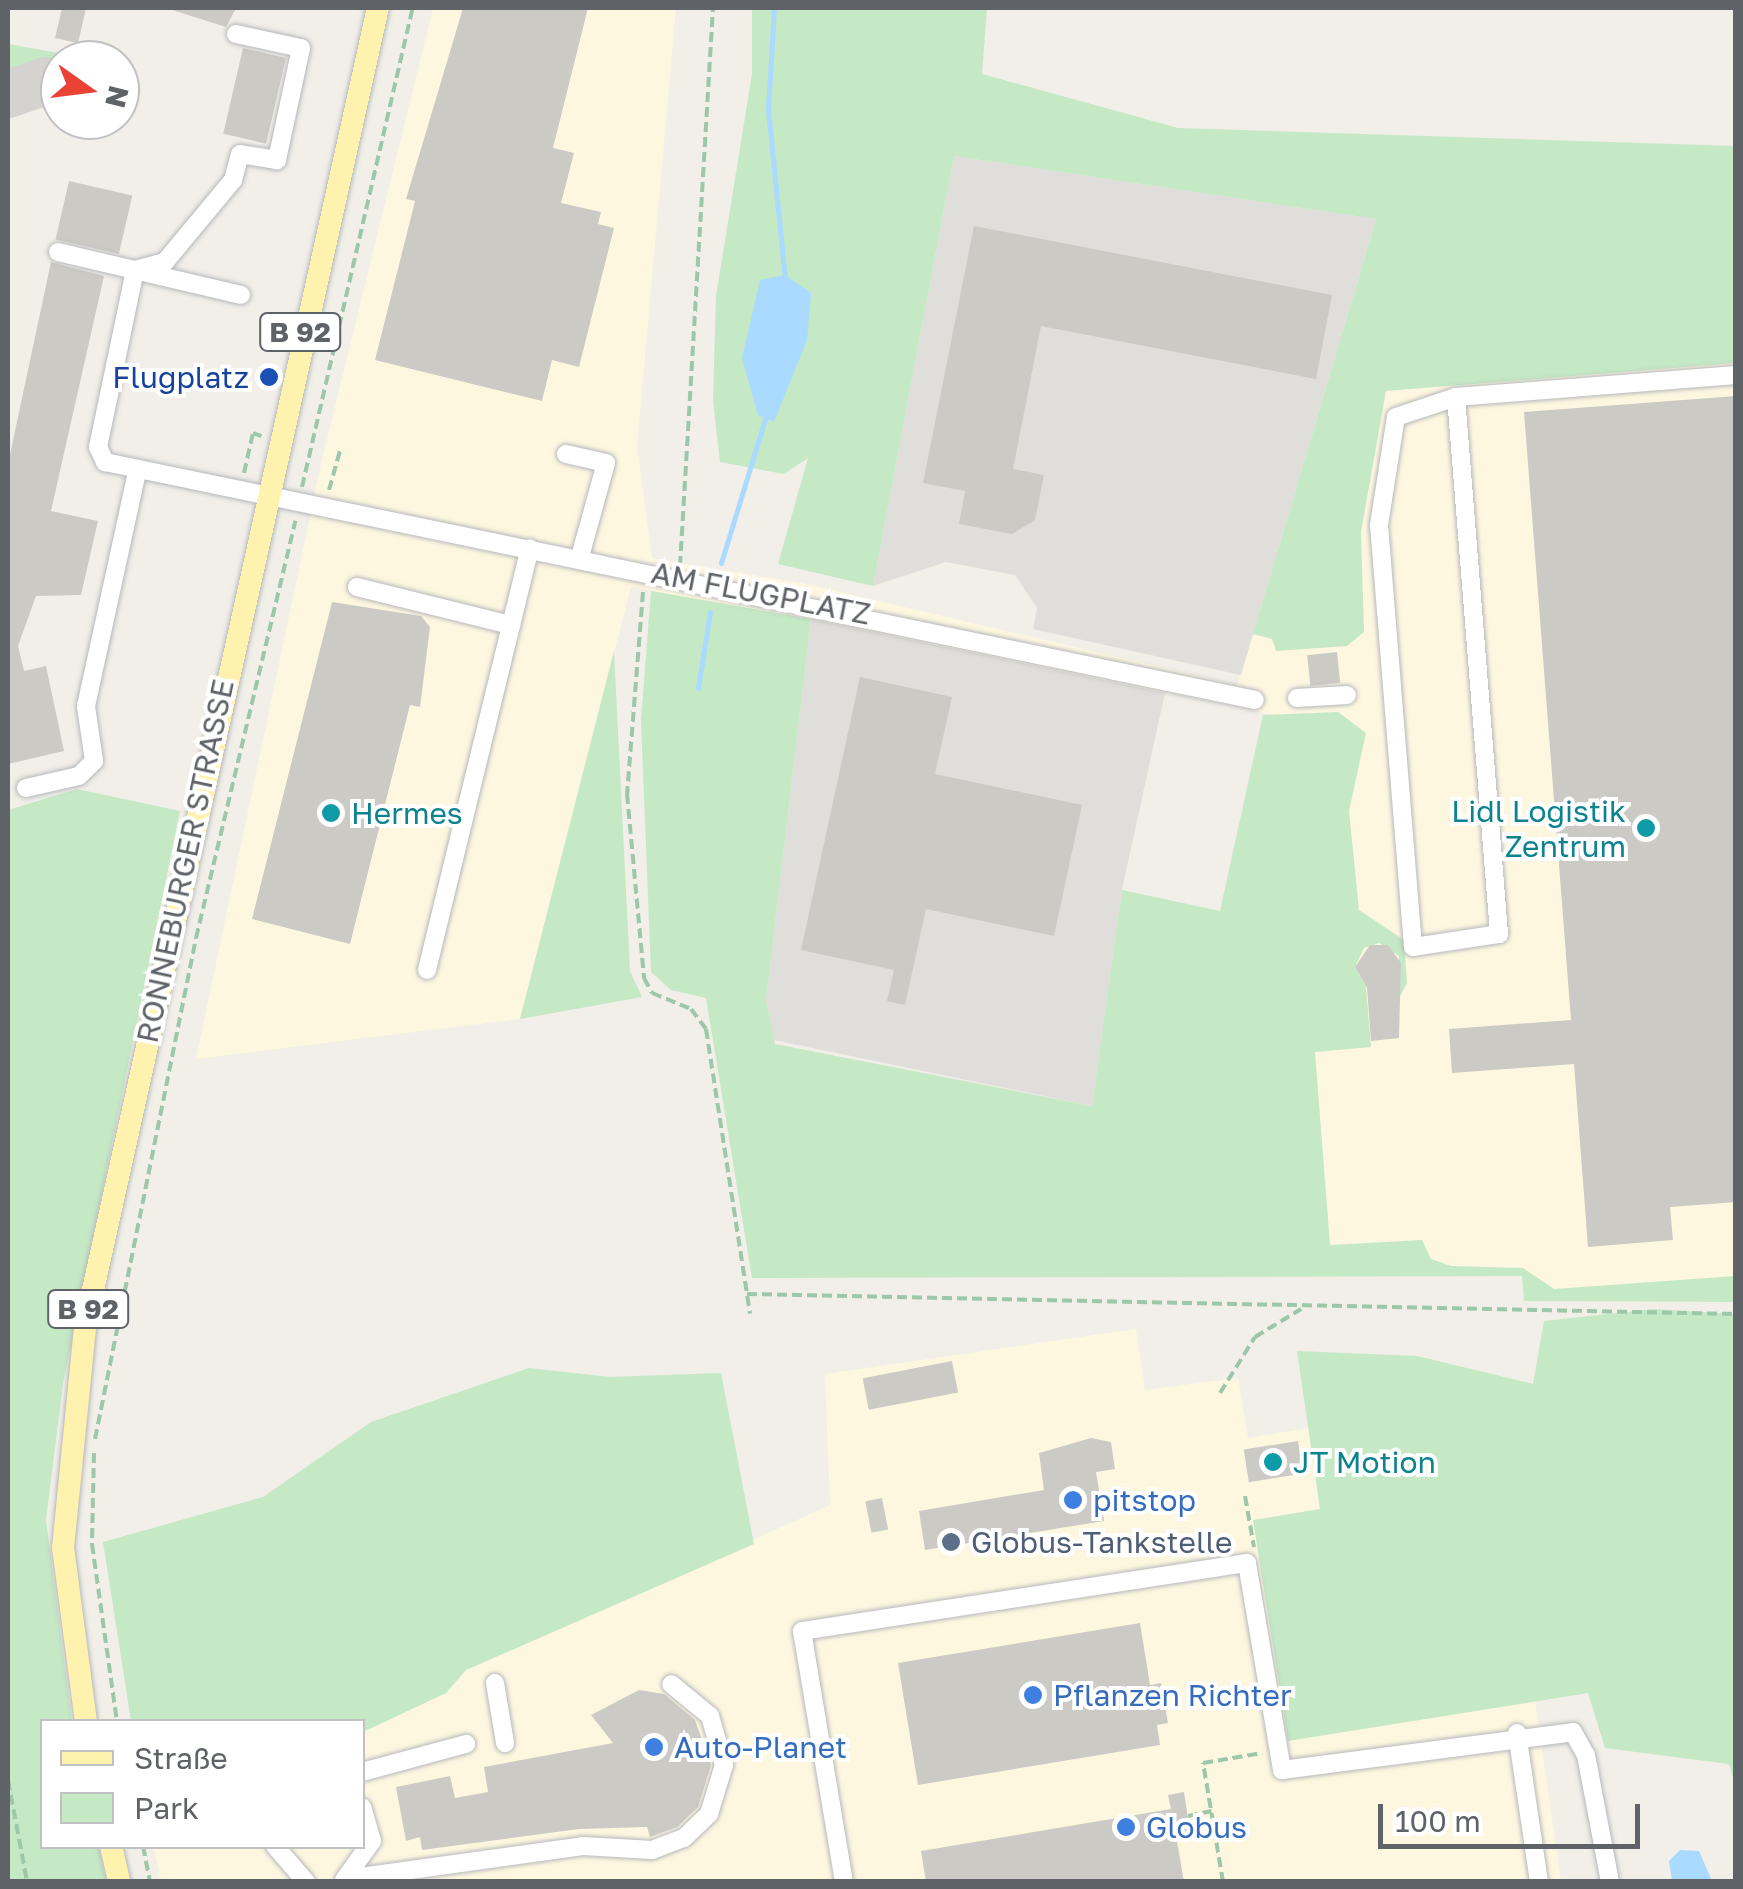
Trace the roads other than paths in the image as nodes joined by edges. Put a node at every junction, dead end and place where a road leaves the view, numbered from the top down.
1 (378, 8) edge
2 (236, 34) dead end
3 (58, 252) dead end
4 (135, 270) junction
5 (241, 295) dead end
6 (1736, 375) edge
7 (1456, 397) junction
8 (566, 454) dead end
9 (137, 472) junction
10 (264, 499) junction
11 (530, 548) junction
12 (580, 557) junction
13 (356, 588) dead end
14 (511, 625) junction
15 (1347, 695) dead end
16 (1297, 698) dead end
17 (1255, 700) dead end
18 (26, 788) dead end
19 (427, 970) dead end
20 (495, 1684) dead end
21 (672, 1684) dead end
22 (86, 1719) edge
23 (1517, 1733) junction
24 (505, 1743) dead end
25 (466, 1744) dead end
26 (365, 1771) edge
27 (365, 1817) edge
28 (112, 1849) edge
29 (278, 1849) edge
30 (342, 1880) edge
31 (119, 1882) edge
32 (306, 1882) edge
33 (844, 1882) edge
34 (1539, 1882) edge
35 (1610, 1882) edge

1 - 10 main road, RONNEBURGER STRASSE / B 92
2 - 4 street
3 - 4 street
4 - 5 street
4 - 9 street
6 - 7 street
7 - 7 street
8 - 12 street
9 - 10 street, AM FLUGPLATZ
9 - 18 street
10 - 11 street, AM FLUGPLATZ
10 - 22 main road, RONNEBURGER STRASSE / B 92
11 - 12 street, AM FLUGPLATZ
11 - 14 street
12 - 17 street, AM FLUGPLATZ
13 - 14 street
14 - 19 street
15 - 16 street
20 - 24 street
21 - 30 street
23 - 33 street
23 - 34 street
23 - 35 street
25 - 26 street
27 - 30 street
28 - 31 main road
29 - 32 street

